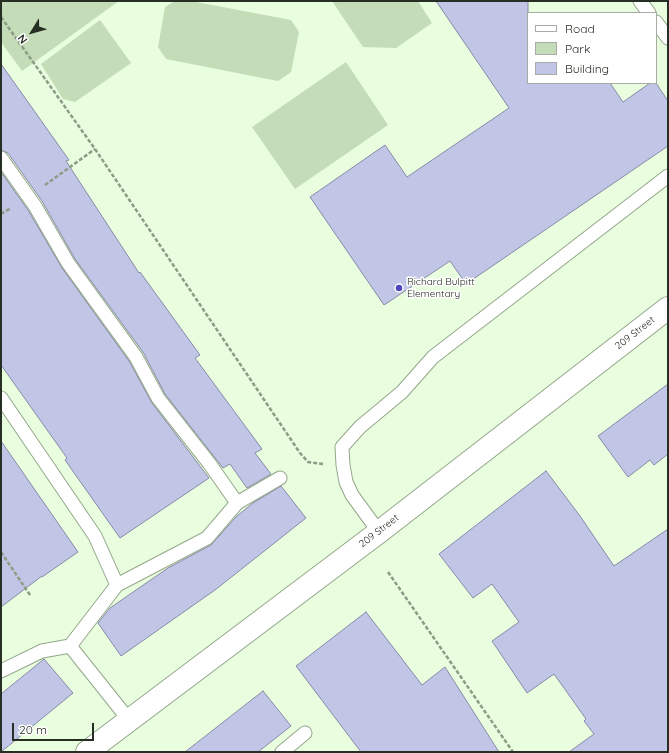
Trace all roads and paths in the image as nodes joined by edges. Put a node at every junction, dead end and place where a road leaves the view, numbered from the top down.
1 (640, 1) edge
2 (648, 12) edge
3 (1, 17) edge
4 (657, 23) edge
5 (668, 38) edge
6 (95, 149) junction
7 (1, 158) edge
8 (668, 176) edge
9 (28, 196) junction
10 (668, 308) edge
11 (1, 398) edge
12 (325, 464) dead end
13 (280, 478) dead end
14 (237, 504) junction
15 (379, 532) junction
16 (1, 552) edge
17 (388, 572) dead end
18 (118, 585) junction
19 (30, 595) dead end
20 (70, 646) junction
21 (1, 671) edge
22 (129, 720) junction
23 (305, 733) dead end
24 (87, 752) edge
25 (282, 752) edge
26 (513, 752) edge

1 - 2 lane
3 - 6 path
4 - 5 lane
6 - 9 path
6 - 12 path
7 - 9 lane
8 - 15 lane
9 - 14 lane
10 - 15 street, 209 Street
11 - 18 lane
13 - 14 lane
14 - 18 lane
15 - 22 street, 209 Street
16 - 19 path
17 - 26 path
18 - 20 lane
20 - 21 lane
20 - 22 lane
22 - 24 street, 209 Street
23 - 25 lane

